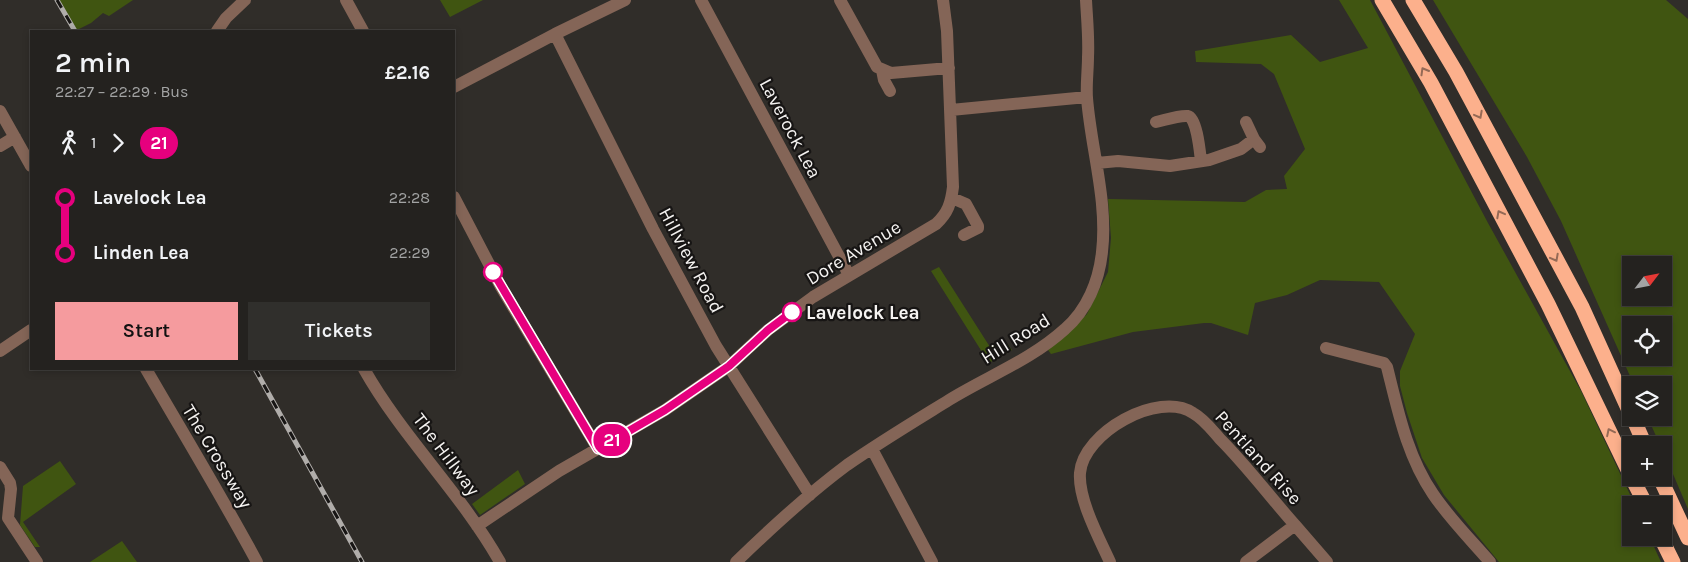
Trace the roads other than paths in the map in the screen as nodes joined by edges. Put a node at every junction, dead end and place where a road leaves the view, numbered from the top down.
1 (245, 0) edge
2 (346, 0) edge
3 (625, 0) edge
4 (700, 0) edge
5 (840, 0) edge
6 (943, 0) edge
7 (1086, 0) edge
8 (1382, 0) edge
9 (1413, 0) edge
10 (218, 30) edge
11 (362, 30) edge
12 (554, 34) junction
13 (948, 68) junction
14 (882, 70) junction
15 (455, 86) edge
16 (890, 91) dead end
17 (1087, 97) junction
18 (951, 110) junction
19 (0, 111) edge
20 (1156, 122) dead end
21 (1246, 122) dead end
22 (15, 137) junction
23 (0, 146) edge
24 (1201, 161) junction
25 (1097, 163) junction
26 (30, 164) edge
27 (952, 198) junction
28 (455, 199) edge
29 (964, 235) dead end
30 (849, 275) junction
31 (30, 331) edge
32 (1326, 348) dead end
33 (0, 351) edge
34 (729, 366) junction
35 (147, 370) edge
36 (365, 370) edge
37 (1622, 394) edge
38 (598, 449) junction
39 (872, 449) junction
40 (1622, 456) edge
41 (0, 467) edge
42 (1664, 486) edge
43 (810, 495) junction
44 (5, 507) edge
45 (1295, 525) junction
46 (477, 526) junction
47 (1688, 538) edge
48 (1665, 546) edge
49 (37, 562) edge
50 (257, 562) edge
51 (500, 562) edge
52 (736, 562) edge
53 (932, 562) edge
54 (1110, 562) edge
55 (1246, 562) edge
56 (1328, 562) edge
57 (1490, 562) edge
58 (1673, 562) edge

1 - 10 street
2 - 11 street
3 - 12 street
4 - 30 street, Laverock Lea
5 - 14 street
6 - 13 street, Dore Avenue
7 - 17 street, Hill Road
40 -> 8 highway
9 -> 37 highway
12 - 15 street
12 - 34 street, Hillview Road
13 - 14 street
13 - 18 street, Dore Avenue
14 - 16 street
17 - 18 street
17 - 25 street, Hill Road
18 - 27 street, Dore Avenue
19 - 22 street
20 - 24 street
21 - 24 street
22 - 23 street
22 - 26 street
24 - 25 street
25 - 39 street, Hill Road
27 - 29 street
27 - 30 street, Dore Avenue
28 - 38 street
30 - 34 street, Dore Avenue
31 - 33 street
32 - 57 street
34 - 38 street, Dore Avenue
34 - 43 street, Hillview Road
35 - 50 street, The Crossway
36 - 46 street, The Hillway
38 - 46 street, Dore Avenue
39 - 43 street, Hill Road
39 - 53 street
41 - 44 street
42 - 47 highway
43 - 52 street, Hill Road
44 - 49 street
45 - 54 street, Pentland Rise
45 - 55 street, Pentland Rise
45 - 56 street
46 - 51 street, The Hillway
48 - 58 highway

